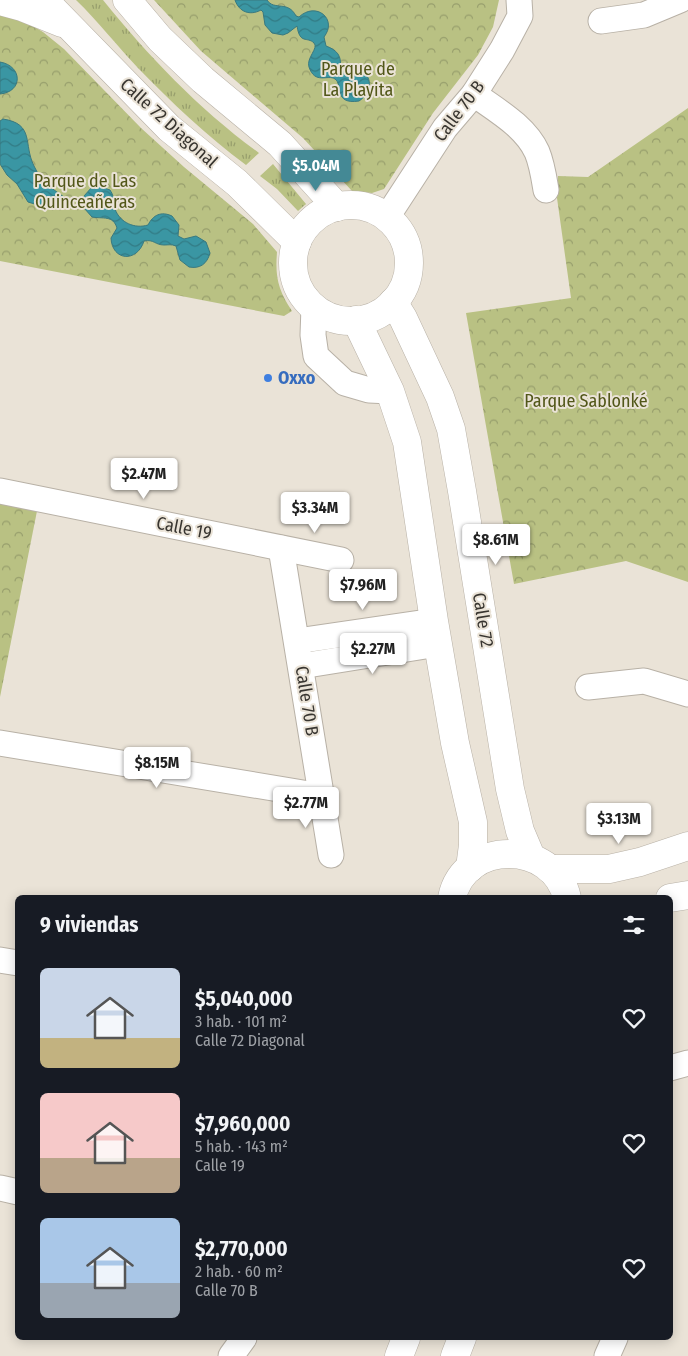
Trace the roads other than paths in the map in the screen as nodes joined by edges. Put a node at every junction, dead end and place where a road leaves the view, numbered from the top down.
1 (44, 0) edge
2 (127, 0) edge
3 (519, 0) edge
4 (680, 0) edge
5 (0, 1) edge
6 (601, 21) dead end
7 (70, 26) junction
8 (474, 94) junction
9 (546, 190) dead end
10 (337, 207) junction
11 (387, 217) junction
12 (297, 242) junction
13 (393, 302) junction
14 (314, 307) junction
15 (356, 320) junction
16 (390, 391) junction
17 (0, 491) edge
18 (281, 548) junction
19 (341, 560) dead end
20 (436, 632) junction
21 (297, 641) junction
22 (301, 666) junction
23 (588, 686) dead end
24 (688, 694) edge
25 (0, 743) edge
26 (321, 796) junction
27 (688, 846) edge
28 (331, 855) dead end
29 (540, 863) junction
30 (470, 868) junction
31 (453, 895) edge
32 (566, 895) edge
33 (688, 895) edge
34 (673, 898) edge
35 (0, 960) edge
36 (15, 962) edge
37 (688, 1063) edge
38 (673, 1067) edge
39 (0, 1188) edge
40 (15, 1191) edge
41 (243, 1340) edge
42 (405, 1340) edge
43 (461, 1340) edge
44 (614, 1340) edge
45 (231, 1356) edge
46 (398, 1356) edge
47 (454, 1356) edge
48 (607, 1356) edge

1 - 7 main road, Calle 72 Diagonal
2 - 10 main road
3 - 8 street, Calle 70 B
4 - 6 street
5 - 7 main road
7 - 12 main road, Calle 72 Diagonal
8 - 9 street
8 - 11 street, Calle 70 B
10 - 11 main road
10 - 12 main road
11 - 13 main road
12 - 14 main road
13 - 15 main road
13 - 29 main road, Calle 72
14 - 15 main road
14 - 16 street
15 - 16 main road
16 - 20 main road
17 - 18 street, Calle 19
18 - 19 street, Calle 19
18 - 21 street, Calle 70 B
20 - 21 street
20 - 22 street
20 - 30 main road
21 - 22 street, Calle 70 B
22 - 26 street, Calle 70 B
23 - 24 street
25 - 26 street
26 - 28 street, Calle 70 B
27 - 29 main road
29 - 30 main road
29 - 32 main road, Calle 72
30 - 31 main road
33 - 34 main road
35 - 36 street
37 - 38 street
39 - 40 street
41 - 45 street
42 - 46 main road
43 - 47 main road
44 - 48 street

